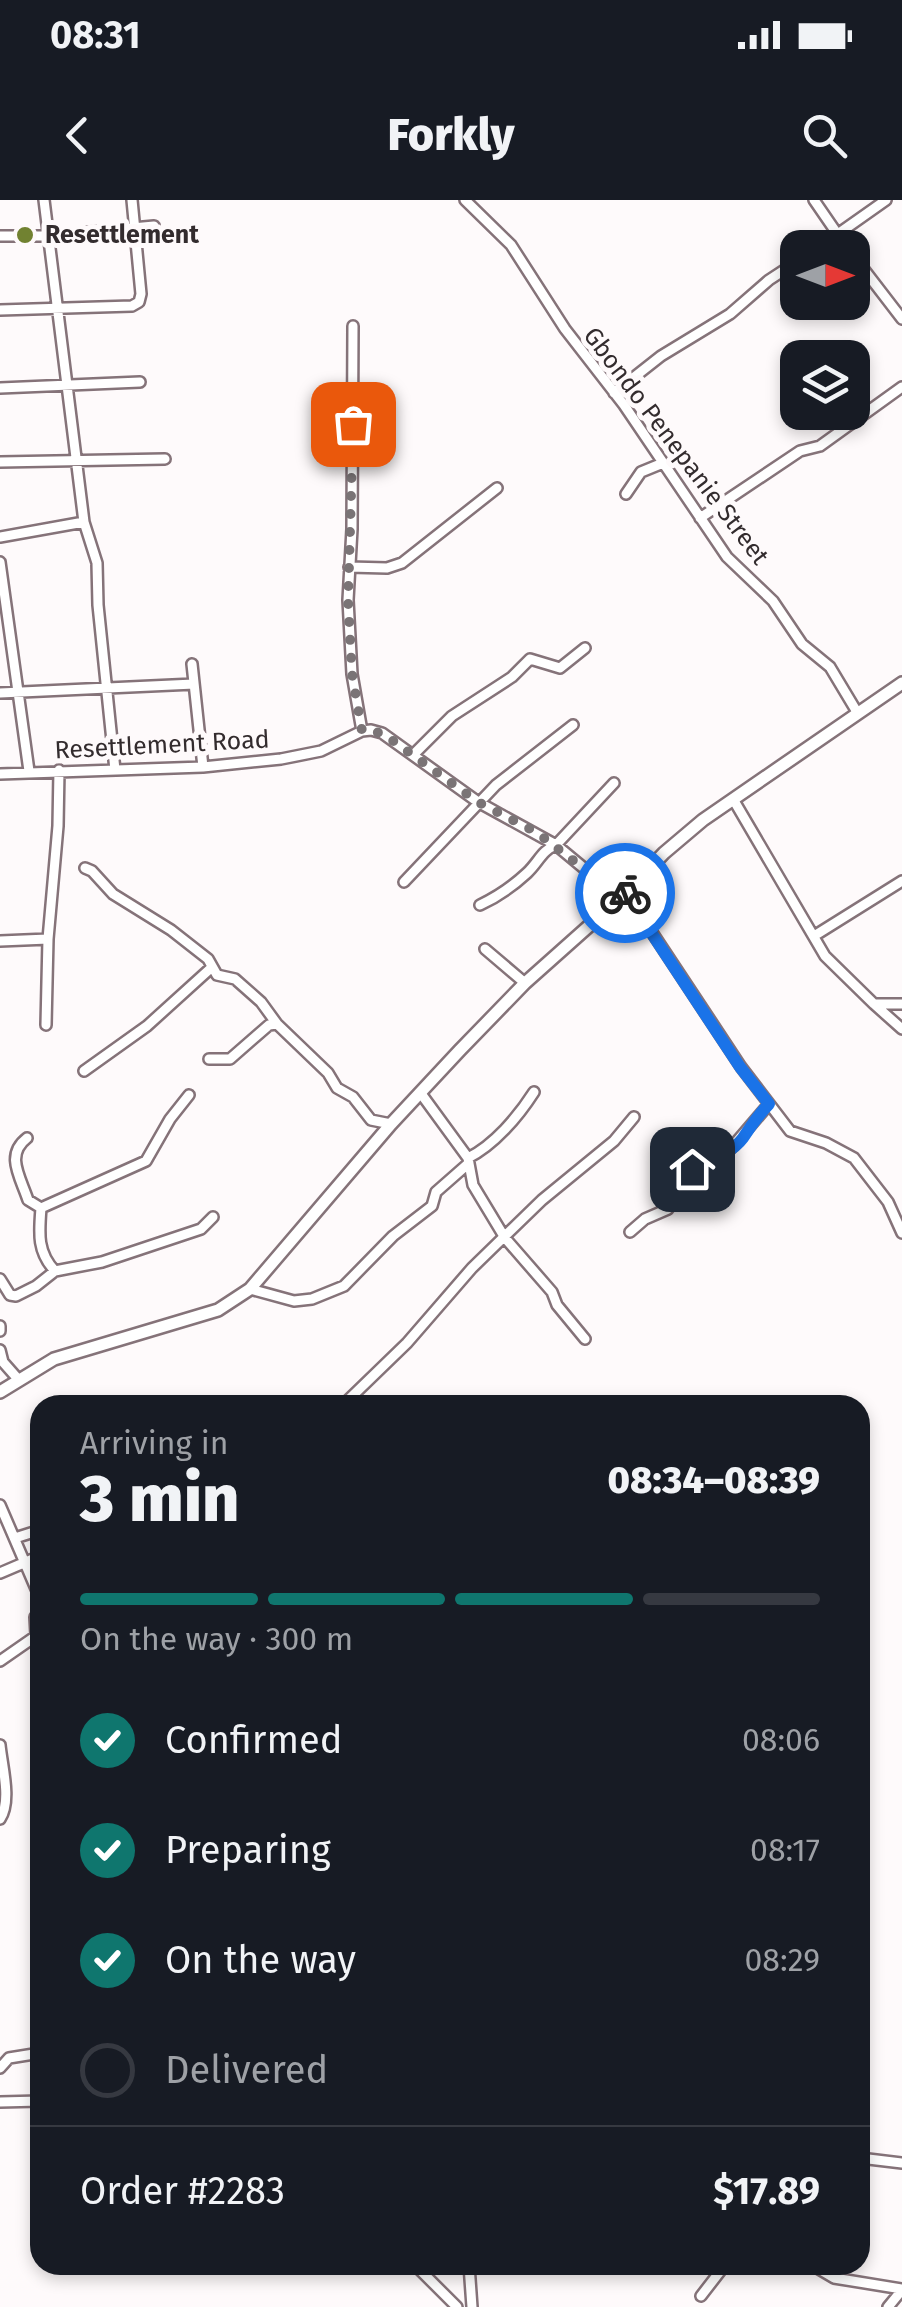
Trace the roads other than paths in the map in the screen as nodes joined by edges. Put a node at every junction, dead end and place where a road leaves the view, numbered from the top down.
1 (44, 200) edge
2 (132, 200) edge
3 (465, 200) edge
4 (814, 200) edge
5 (886, 200) edge
6 (154, 226) dead end
7 (134, 228) junction
8 (835, 230) edge
9 (844, 230) edge
10 (0, 236) edge
11 (48, 236) junction
12 (780, 273) edge
13 (870, 277) edge
14 (57, 306) junction
15 (0, 310) edge
16 (902, 319) edge
17 (353, 326) dead end
18 (140, 382) dead end
19 (66, 384) junction
20 (902, 387) edge
21 (0, 388) edge
22 (614, 393) junction
23 (165, 459) dead end
24 (0, 462) edge
25 (76, 462) junction
26 (663, 463) junction
27 (498, 488) dead end
28 (626, 494) dead end
29 (700, 518) junction
30 (84, 522) junction
31 (0, 538) edge
32 (0, 562) edge
33 (349, 566) junction
34 (585, 648) dead end
35 (192, 664) dead end
36 (902, 682) edge
37 (194, 684) junction
38 (107, 688) junction
39 (0, 693) edge
40 (16, 694) junction
41 (858, 712) junction
42 (573, 725) dead end
43 (362, 731) junction
44 (414, 754) junction
45 (202, 767) junction
46 (59, 770) junction
47 (115, 770) junction
48 (28, 771) junction
49 (0, 774) edge
50 (614, 783) dead end
51 (733, 800) junction
52 (478, 802) junction
53 (556, 845) junction
54 (86, 868) dead end
55 (902, 880) edge
56 (404, 882) dead end
57 (604, 884) junction
58 (626, 893) junction
59 (612, 904) junction
60 (480, 905) dead end
61 (814, 936) junction
62 (48, 938) junction
63 (0, 941) edge
64 (485, 949) dead end
65 (211, 968) junction
66 (525, 983) junction
67 (874, 1004) junction
68 (902, 1004) edge
69 (277, 1024) junction
70 (46, 1025) dead end
71 (902, 1029) edge
72 (209, 1059) dead end
73 (84, 1071) dead end
74 (534, 1092) dead end
75 (188, 1095) dead end
76 (422, 1095) junction
77 (769, 1104) junction
78 (634, 1117) dead end
79 (391, 1124) junction
80 (27, 1138) dead end
81 (468, 1161) junction
82 (41, 1208) junction
83 (213, 1218) dead end
84 (630, 1232) dead end
85 (902, 1233) edge
86 (505, 1238) junction
87 (55, 1271) junction
88 (0, 1279) edge
89 (250, 1289) junction
90 (6, 1298) edge
91 (584, 1338) dead end
92 (0, 1350) edge
93 (18, 1379) junction
94 (0, 1392) edge
95 (353, 1395) edge
96 (0, 1505) edge
97 (30, 1533) edge
98 (15, 1538) junction
99 (30, 1561) edge
100 (26, 1563) junction
101 (0, 1573) edge
102 (30, 1573) edge
103 (30, 1640) edge
104 (0, 1661) edge
105 (0, 1741) edge
106 (0, 1820) edge
107 (30, 2055) edge
108 (0, 2068) edge
109 (30, 2101) edge
110 (0, 2102) edge
111 (870, 2159) edge
112 (902, 2163) edge
113 (425, 2275) edge
114 (470, 2275) edge
115 (717, 2275) edge
116 (829, 2275) edge
117 (902, 2290) edge
118 (701, 2296) dead end
119 (457, 2307) edge
120 (472, 2307) edge
121 (888, 2307) edge

1 - 11 street
2 - 7 street
3 - 22 street, Gbondo Penepanie Street
4 - 8 street
5 - 9 street
6 - 7 street
7 - 11 street
7 - 14 street
10 - 11 street
11 - 14 street
12 - 22 street
13 - 16 street
14 - 15 street
14 - 19 street
17 - 33 street
18 - 19 street
19 - 21 street
19 - 25 street
20 - 29 street
22 - 26 street, Gbondo Penepanie Street
23 - 25 street
24 - 25 street
25 - 30 street
26 - 28 street
26 - 29 street, Gbondo Penepanie Street
27 - 33 street
29 - 41 street, Gbondo Penepanie Street
30 - 31 street
30 - 38 street
32 - 40 street
33 - 43 street
34 - 44 street
35 - 37 street
36 - 41 main road
37 - 38 street
37 - 45 street
38 - 40 street
38 - 47 street
39 - 40 street
40 - 48 street
41 - 51 main road
42 - 52 street
43 - 44 street
43 - 45 street, Resettlement Road
44 - 52 street
45 - 47 street, Resettlement Road
46 - 47 street, Resettlement Road
46 - 48 street, Resettlement Road
46 - 62 street
48 - 49 street, Resettlement Road
50 - 53 street
51 - 58 main road
51 - 61 street
52 - 53 street
52 - 56 street
53 - 57 street
53 - 60 street
54 - 65 street
55 - 61 street
57 - 58 street
57 - 59 street
58 - 59 main road
58 - 77 street
59 - 66 main road
61 - 67 street
62 - 63 street
62 - 70 street
64 - 66 street
65 - 69 street
65 - 73 street
66 - 76 main road
67 - 68 street
67 - 71 street
69 - 72 street
69 - 79 street
74 - 81 street
75 - 82 street
76 - 79 main road
76 - 81 street
77 - 84 street
77 - 85 street
78 - 86 street
79 - 89 main road
80 - 82 street
81 - 86 street
81 - 89 street
82 - 87 street
83 - 87 street
86 - 91 street
86 - 95 street
87 - 90 street
88 - 90 street
89 - 93 main road
92 - 93 street
93 - 94 main road
96 - 98 street
97 - 98 street
98 - 100 street
99 - 100 street
100 - 101 street
100 - 102 street
103 - 104 street
105 - 106 street
107 - 108 street
109 - 110 street
111 - 112 street
113 - 119 street
114 - 120 street
115 - 118 street
116 - 117 street
117 - 121 street

